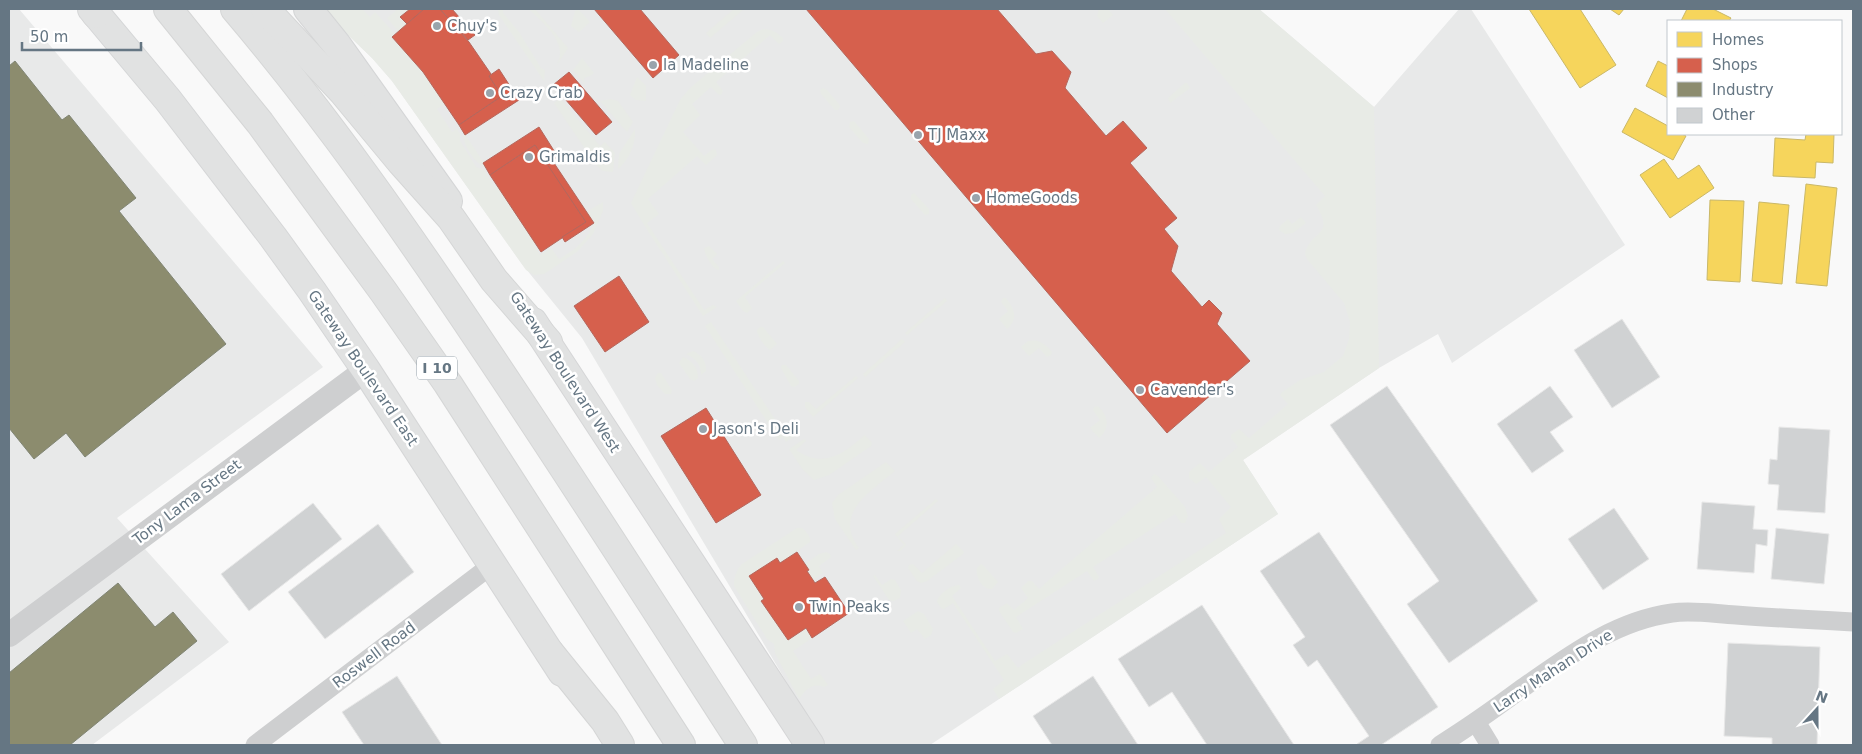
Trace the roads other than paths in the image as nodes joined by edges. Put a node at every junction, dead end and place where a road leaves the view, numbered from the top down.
1 (168, 9) edge
2 (235, 9) edge
3 (265, 9) edge
4 (308, 9) edge
5 (95, 10) edge
6 (548, 342) junction
7 (366, 370) junction
8 (493, 564) junction
9 (1853, 622) edge
10 (9, 635) edge
11 (550, 653) junction
12 (1476, 722) junction
13 (255, 745) edge
14 (609, 745) edge
15 (620, 745) edge
16 (681, 745) edge
17 (743, 745) edge
18 (810, 745) edge
19 (1440, 745) edge
20 (1490, 745) edge

1 - 16 main road, I 10
2 - 17 main road
3 - 6 main road
4 - 6 main road, Gateway Boulevard West
5 - 7 main road, Gateway Boulevard East
6 - 18 main road, Gateway Boulevard West
7 - 8 main road, Gateway Boulevard East
7 - 10 street, Tony Lama Street
8 - 11 main road, Gateway Boulevard East
8 - 13 street, Roswell Road
9 - 12 street, Larry Mahan Drive
11 - 14 main road, Gateway Boulevard East
11 - 15 main road
12 - 19 street, Larry Mahan Drive
12 - 20 street

